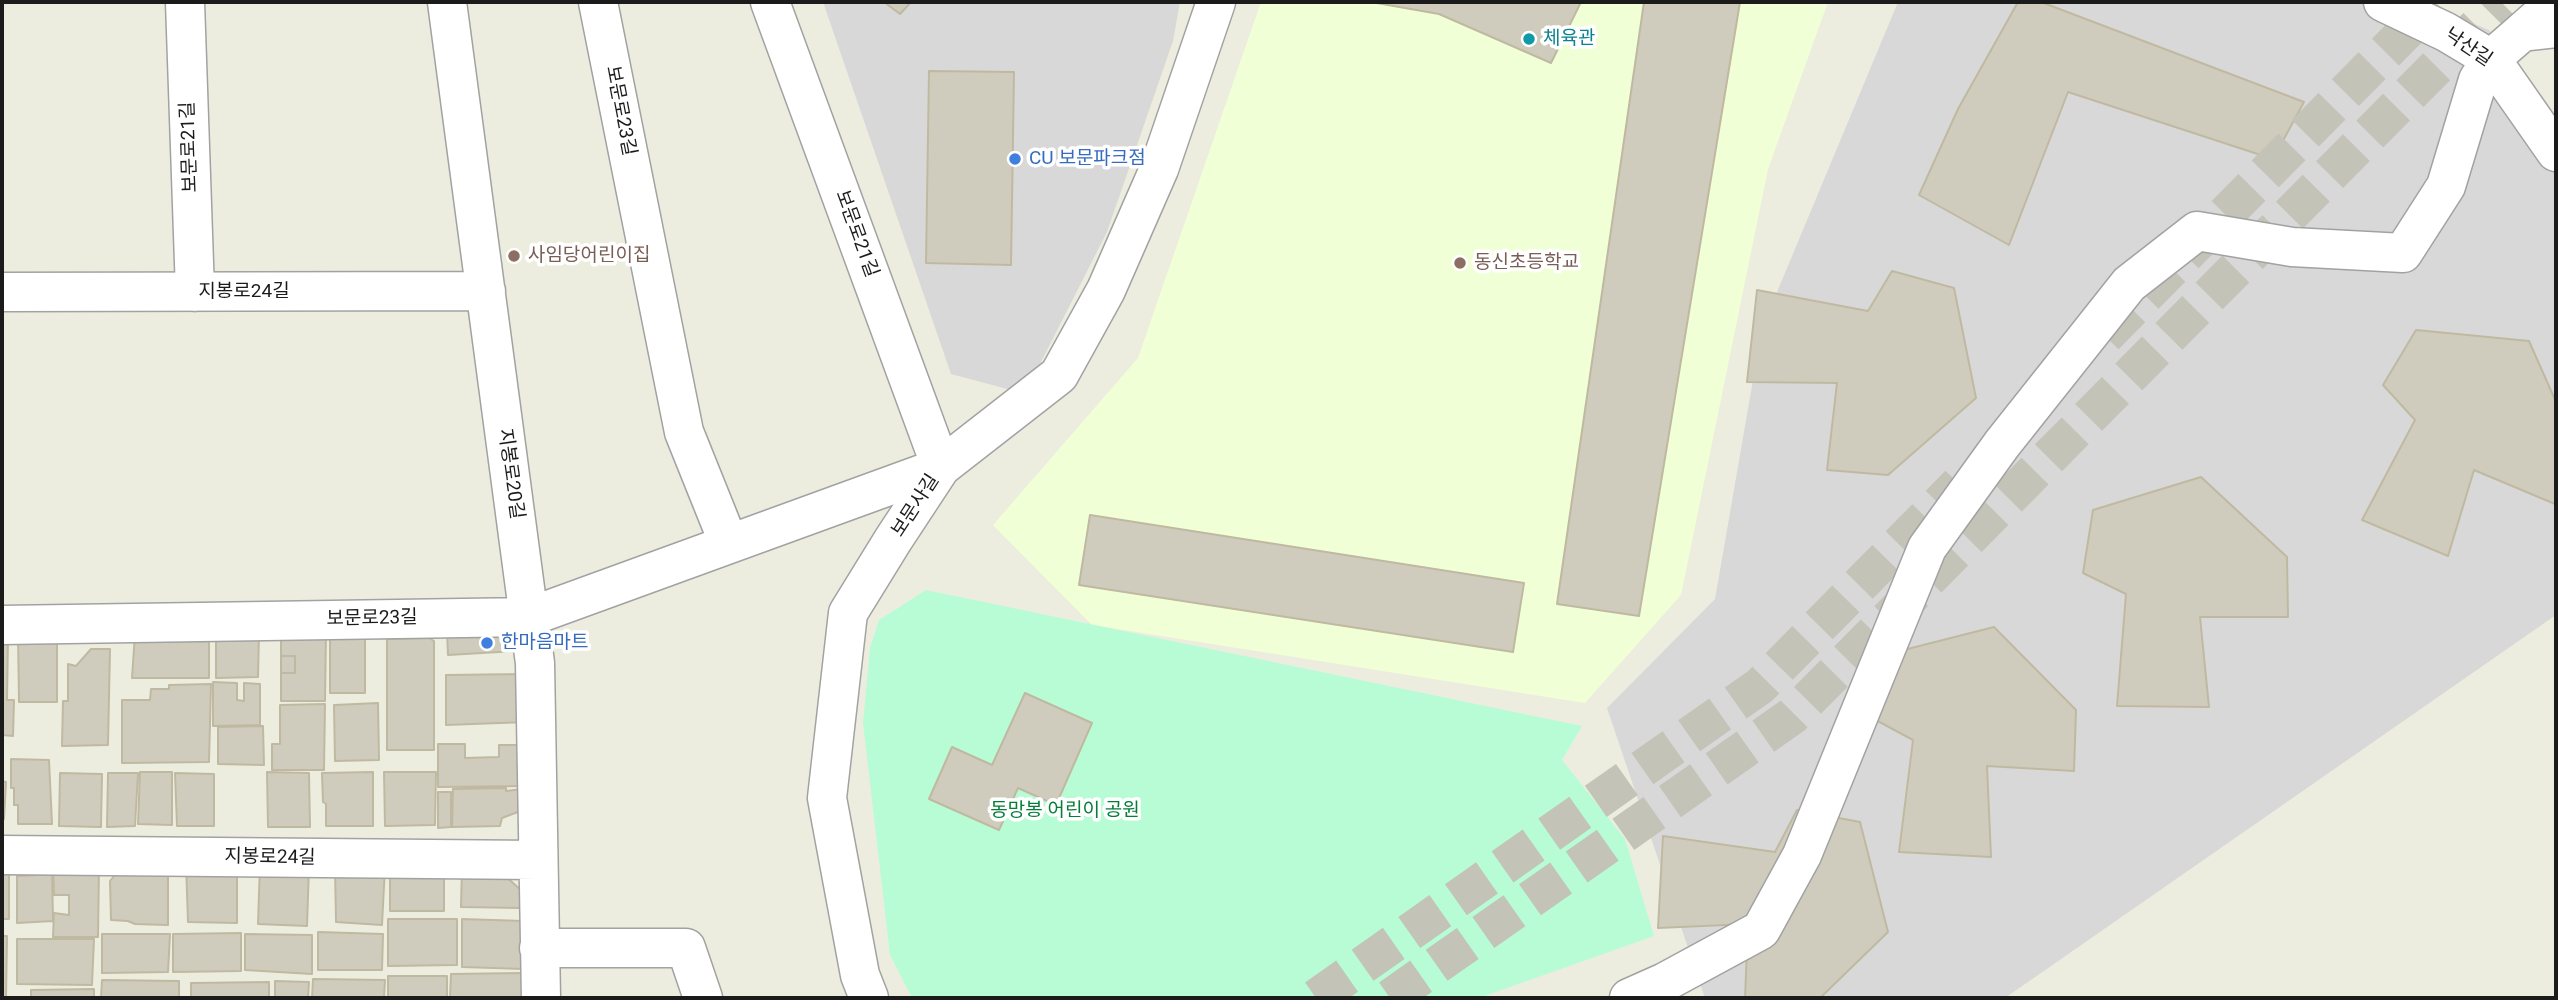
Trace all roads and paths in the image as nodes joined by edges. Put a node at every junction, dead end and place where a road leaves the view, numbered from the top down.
1 (185, 2) edge
2 (447, 2) edge
3 (598, 2) edge
4 (770, 2) edge
5 (1216, 2) edge
6 (2383, 2) edge
7 (2556, 2) edge
8 (2539, 30) edge
9 (2491, 59) junction
10 (2556, 152) edge
11 (486, 291) junction
12 (2, 292) edge
13 (195, 292) junction
14 (942, 467) junction
15 (729, 544) junction
16 (529, 617) junction
17 (2, 625) edge
18 (2, 855) edge
19 (537, 860) junction
20 (539, 948) junction
21 (541, 998) edge
22 (703, 998) edge
23 (869, 998) edge
24 (1629, 998) edge

1 - 13 street, 보문로21길
2 - 11 street, 지봉로20길
3 - 15 street, 보문로23길
4 - 14 street, 보문로21길
5 - 14 street, 보문사길
6 - 9 street, 낙산길
7 - 8 street
8 - 9 street
9 - 10 street, 낙산길
9 - 24 street
11 - 13 street, 지봉로24길
11 - 16 street, 지봉로20길
12 - 13 street, 지봉로24길
14 - 15 street, 보문로23길
14 - 23 street, 보문사길
15 - 16 street, 보문로23길
16 - 17 street, 보문로23길
16 - 19 street, 지봉로20길
18 - 19 street, 지봉로24길
19 - 20 street, 지봉로20길
20 - 21 street, 지봉로20길
20 - 22 street

